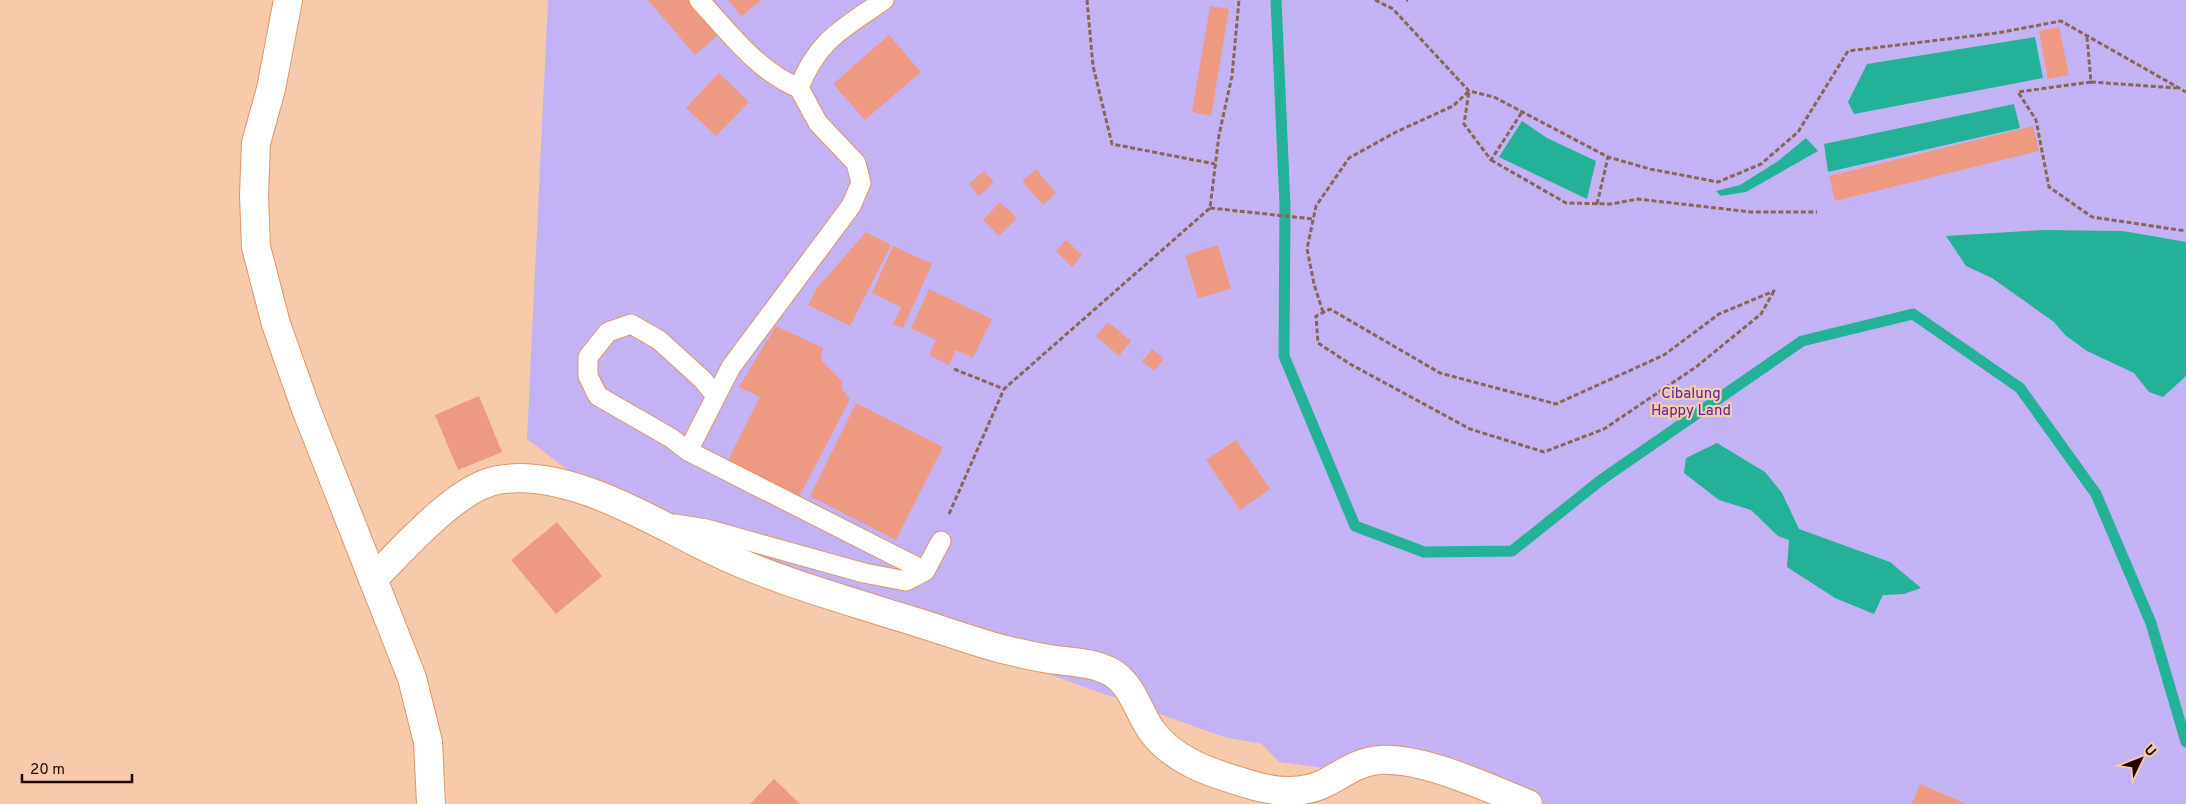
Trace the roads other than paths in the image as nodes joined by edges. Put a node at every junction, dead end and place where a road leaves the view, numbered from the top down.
1 (288, 0) edge
2 (699, 0) edge
3 (884, 0) edge
4 (799, 88) junction
5 (716, 396) junction
6 (688, 451) junction
7 (651, 521) junction
8 (942, 541) road end
9 (925, 571) junction
10 (372, 580) junction
11 (431, 804) edge
12 (1528, 804) edge

1 - 10 street
2 - 4 lane
3 - 4 lane
4 - 5 lane
5 - 6 lane
5 - 6 lane
6 - 9 lane
7 - 9 lane
7 - 10 street
7 - 12 street
8 - 9 lane
10 - 11 street

